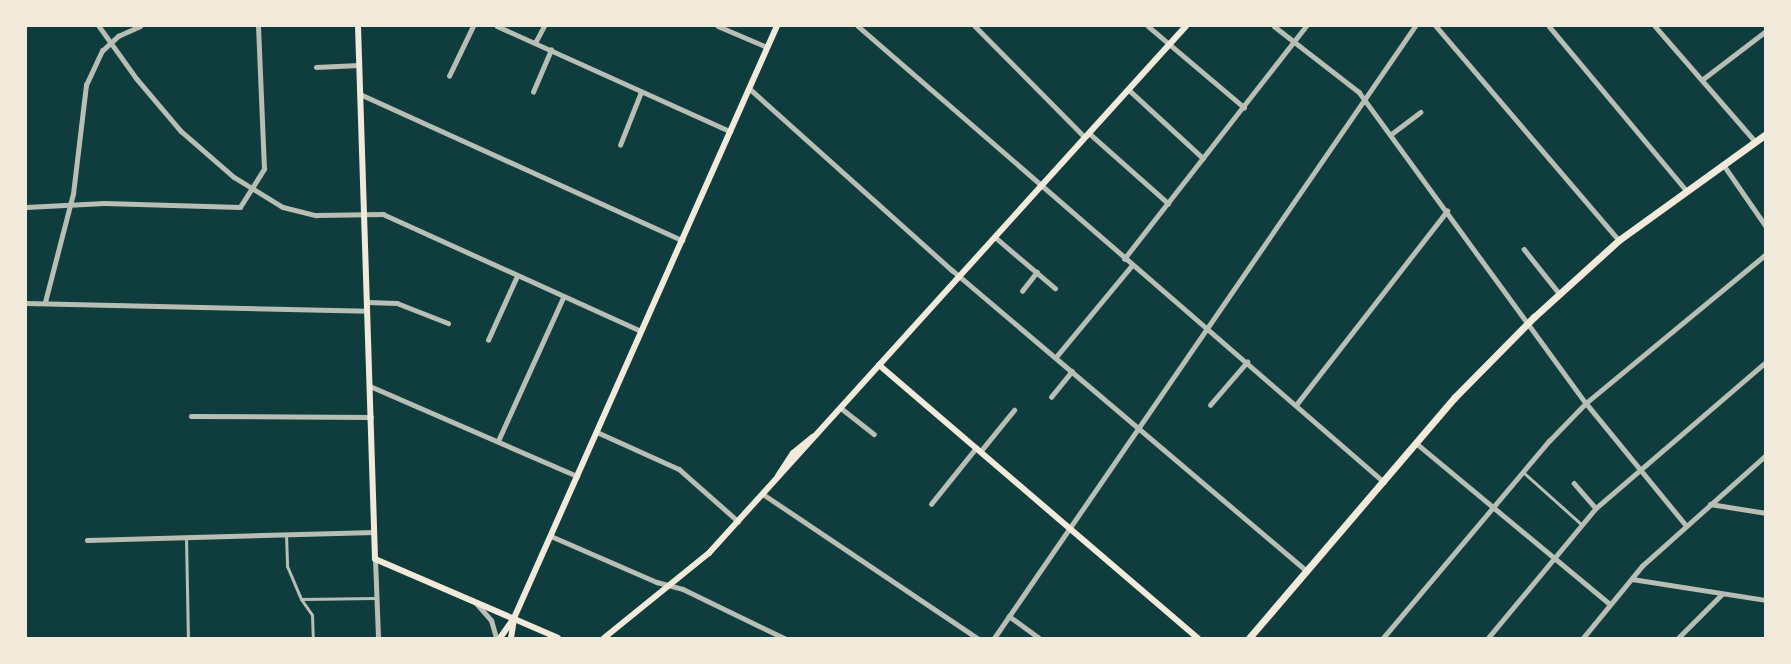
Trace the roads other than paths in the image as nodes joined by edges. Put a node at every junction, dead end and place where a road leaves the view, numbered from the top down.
1 (99, 26) edge
2 (140, 26) edge
3 (258, 26) edge
4 (358, 26) edge
5 (473, 26) edge
6 (497, 26) edge
7 (544, 26) edge
8 (718, 26) edge
9 (777, 26) edge
10 (858, 26) edge
11 (975, 26) edge
12 (1148, 26) edge
13 (1186, 26) edge
14 (1274, 26) edge
15 (1306, 26) edge
16 (1415, 26) edge
17 (1436, 26) edge
18 (1549, 26) edge
19 (1655, 26) edge
20 (1766, 31) edge
21 (1294, 42) junction
22 (111, 43) junction
23 (536, 43) junction
24 (1168, 45) junction
25 (767, 47) junction
26 (551, 50) junction
27 (359, 65) junction
28 (316, 67) dead end
29 (448, 76) dead end
30 (1703, 79) junction
31 (749, 88) junction
32 (1128, 89) junction
33 (533, 92) dead end
34 (641, 92) junction
35 (360, 94) junction
36 (1363, 98) junction
37 (1244, 106) junction
38 (1420, 112) dead end
39 (730, 131) junction
40 (1766, 134) edge
41 (1087, 135) junction
42 (1390, 135) junction
43 (1755, 141) junction
44 (620, 145) dead end
45 (1203, 158) junction
46 (1723, 164) junction
47 (252, 187) junction
48 (1040, 187) junction
49 (1687, 191) junction
50 (71, 203) junction
51 (1168, 203) junction
52 (26, 207) edge
53 (1447, 211) junction
54 (364, 213) junction
55 (1766, 226) edge
56 (994, 237) junction
57 (682, 240) junction
58 (1619, 240) junction
59 (1524, 249) dead end
60 (1766, 254) edge
61 (1124, 258) junction
62 (1132, 265) junction
63 (1037, 272) junction
64 (517, 276) junction
65 (959, 276) junction
66 (1055, 288) dead end
67 (1022, 291) dead end
68 (1559, 293) junction
69 (563, 298) junction
70 (26, 303) edge
71 (45, 303) junction
72 (367, 303) junction
73 (367, 311) junction
74 (448, 323) dead end
75 (1527, 324) junction
76 (1206, 326) junction
77 (641, 332) junction
78 (488, 340) dead end
79 (1056, 357) junction
80 (1247, 362) junction
81 (1766, 362) edge
82 (879, 365) junction
83 (1072, 371) junction
84 (370, 386) junction
85 (1051, 397) dead end
86 (1586, 403) junction
87 (1210, 405) dead end
88 (1296, 405) junction
89 (841, 408) junction
90 (1014, 410) dead end
91 (191, 416) dead end
92 (371, 417) junction
93 (1137, 426) junction
94 (597, 432) junction
95 (874, 434) dead end
96 (498, 441) junction
97 (1416, 443) junction
98 (978, 450) junction
99 (1766, 455) edge
100 (1638, 471) junction
101 (1523, 472) junction
102 (577, 476) junction
103 (1384, 482) junction
104 (1574, 483) dead end
105 (763, 494) junction
106 (931, 504) dead end
107 (1710, 504) junction
108 (1596, 508) junction
109 (1492, 509) junction
110 (1766, 513) edge
111 (738, 521) junction
112 (1581, 524) junction
113 (1685, 524) junction
114 (1070, 528) junction
115 (374, 532) junction
116 (286, 534) junction
117 (550, 536) junction
118 (186, 537) junction
119 (87, 540) dead end
120 (1551, 557) junction
121 (375, 559) junction
122 (1308, 573) junction
123 (1632, 579) junction
124 (670, 586) junction
125 (1722, 594) junction
126 (376, 598) junction
127 (301, 599) junction
128 (470, 599) junction
129 (1766, 600) edge
130 (1610, 604) junction
131 (1010, 616) junction
132 (514, 618) junction
133 (1267, 621) junction
134 (188, 639) edge
135 (313, 639) edge
136 (378, 639) edge
137 (498, 639) edge
138 (511, 639) edge
139 (558, 639) edge
140 (604, 639) edge
141 (784, 639) edge
142 (977, 639) edge
143 (994, 639) edge
144 (1039, 639) edge
145 (1198, 639) edge
146 (1249, 639) edge
147 (1255, 639) edge
148 (1383, 639) edge
149 (1488, 639) edge
150 (1583, 639) edge
151 (1678, 639) edge

1 - 22 street
2 - 22 street
3 - 47 street
4 - 27 main road
5 - 29 street
6 - 23 street
7 - 23 street
8 - 25 street
9 - 25 main road
10 - 48 street
11 - 41 street
12 - 24 street
13 - 24 main road
14 - 21 street
15 - 21 street
16 - 36 street
17 - 58 street
18 - 49 street
19 - 30 street
20 - 30 street
21 - 36 street
21 - 37 street
22 - 47 street
22 - 50 street
23 - 26 street
24 - 32 main road
24 - 37 street
25 - 31 main road
26 - 33 street
26 - 34 street
27 - 28 street
27 - 35 main road
30 - 43 street
31 - 39 main road
31 - 65 street
32 - 41 main road
32 - 45 street
34 - 39 street
34 - 44 street
35 - 54 main road
35 - 57 street
36 - 42 street
36 - 76 street
37 - 45 street
38 - 42 street
39 - 57 main road
40 - 43 main road
41 - 48 main road
41 - 51 street
42 - 53 street
43 - 46 main road
45 - 51 street
46 - 49 main road
46 - 55 street
47 - 50 street
47 - 54 street
48 - 56 main road
48 - 61 street
49 - 58 main road
50 - 52 street
50 - 71 street
51 - 61 street
53 - 75 street
53 - 88 street
54 - 64 street
54 - 72 main road
56 - 63 street
56 - 65 main road
57 - 77 main road
58 - 68 main road
59 - 68 street
60 - 86 street
61 - 62 street
62 - 76 street
62 - 79 street
63 - 66 street
63 - 67 street
64 - 69 street
64 - 78 street
65 - 79 street
65 - 82 main road
68 - 75 main road
69 - 77 street
69 - 96 street
70 - 71 street
71 - 73 street
72 - 73 main road
72 - 74 street
73 - 84 main road
75 - 86 street
75 - 97 main road
76 - 80 street
76 - 93 street
77 - 94 main road
79 - 83 street
80 - 87 street
80 - 88 street
81 - 100 street
82 - 89 main road
82 - 98 main road
83 - 85 street
83 - 93 street
84 - 92 main road
84 - 96 street
86 - 100 street
86 - 101 street
88 - 103 street
89 - 95 street
89 - 105 main road
90 - 98 street
91 - 92 street
92 - 115 main road
93 - 114 street
93 - 122 street
94 - 102 main road
94 - 111 street
96 - 102 street
97 - 103 main road
97 - 109 street
98 - 106 street
98 - 114 main road
99 - 107 street
100 - 108 street
100 - 113 street
101 - 109 street
101 - 112 street
102 - 117 main road
103 - 122 main road
104 - 108 street
105 - 111 main road
105 - 142 street
107 - 110 street
107 - 113 street
108 - 112 street
109 - 120 street
109 - 148 street
111 - 124 main road
112 - 120 street
113 - 123 street
114 - 131 street
114 - 145 main road
115 - 116 street
115 - 121 main road
116 - 118 street
116 - 127 street
117 - 124 street
117 - 132 main road
118 - 119 street
118 - 134 street
120 - 130 street
120 - 149 street
121 - 126 street
121 - 128 main road
122 - 133 main road
123 - 125 street
123 - 130 street
124 - 140 main road
124 - 141 street
125 - 129 street
125 - 151 street
126 - 127 street
126 - 136 street
127 - 135 street
128 - 132 main road
128 - 137 street
130 - 150 street
131 - 143 street
131 - 144 street
132 - 137 main road
132 - 138 main road
132 - 139 main road
133 - 146 main road
133 - 147 main road

